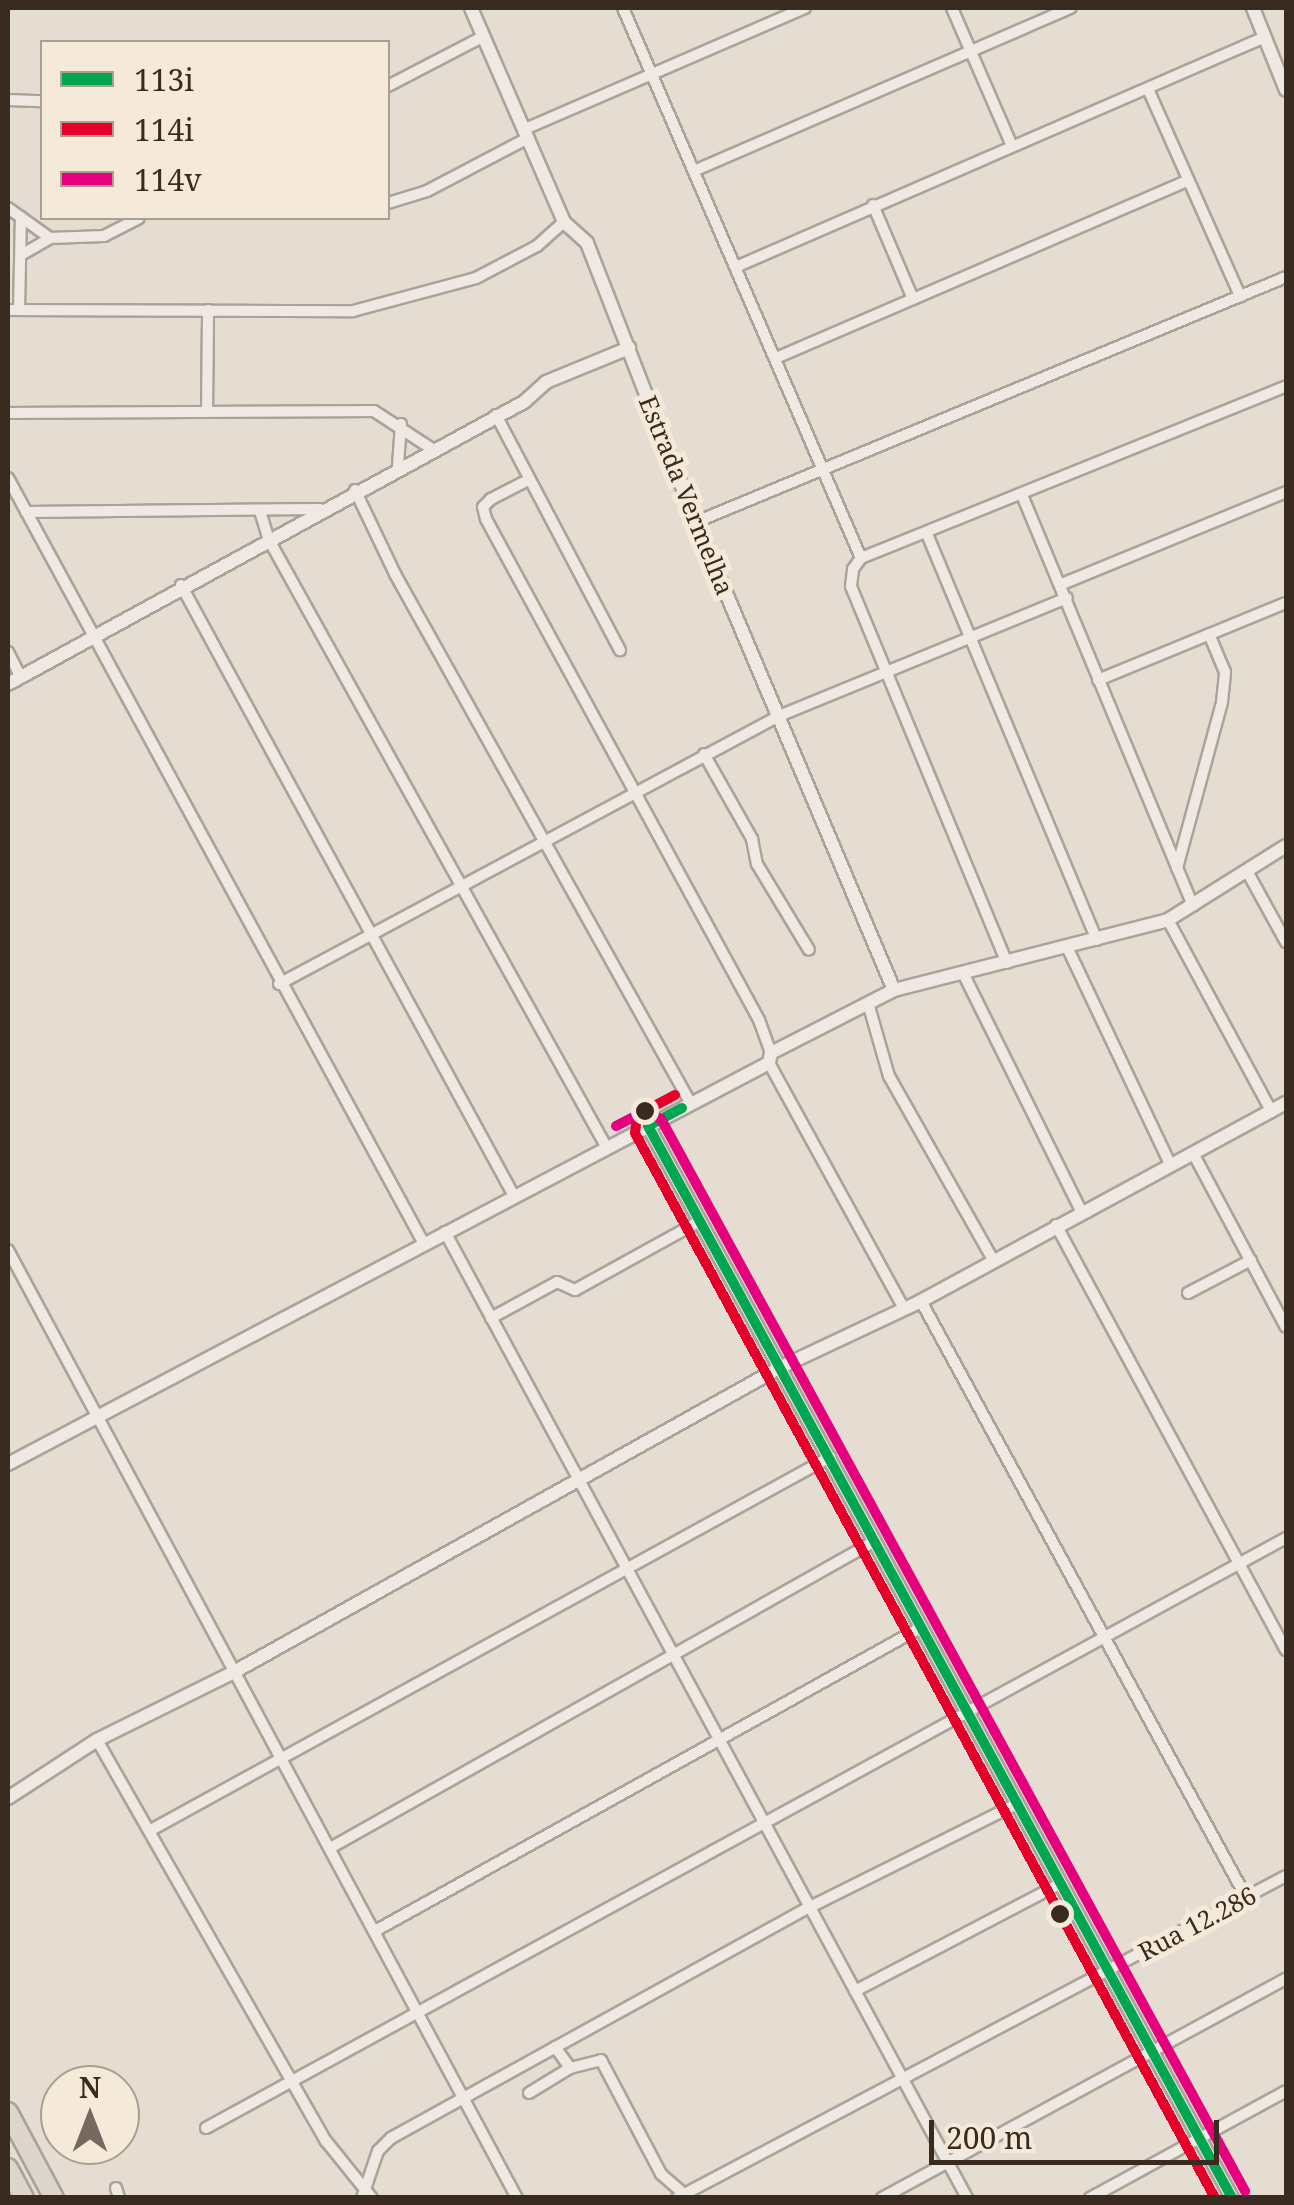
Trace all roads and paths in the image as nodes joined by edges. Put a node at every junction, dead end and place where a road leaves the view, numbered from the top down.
1 (471, 8) edge
2 (622, 8) edge
3 (805, 8) edge
4 (952, 8) edge
5 (1070, 8) edge
6 (1253, 8) edge
7 (484, 36) junction
8 (1265, 37) junction
9 (970, 50) junction
10 (651, 74) junction
11 (390, 85) edge
12 (1148, 88) junction
13 (1286, 90) edge
14 (8, 100) edge
15 (40, 101) edge
16 (526, 134) junction
17 (1012, 144) junction
18 (696, 170) junction
19 (1187, 181) junction
20 (390, 202) edge
21 (873, 206) junction
22 (8, 208) edge
23 (21, 217) junction
24 (134, 220) edge
25 (564, 222) junction
26 (50, 238) junction
27 (21, 256) junction
28 (738, 266) junction
29 (1286, 277) edge
30 (1240, 296) junction
31 (912, 300) junction
32 (13, 310) edge
33 (208, 310) junction
34 (629, 348) junction
35 (776, 358) junction
36 (1286, 386) edge
37 (207, 412) junction
38 (8, 413) edge
39 (496, 415) junction
40 (400, 424) junction
41 (432, 449) junction
42 (398, 465) junction
43 (822, 469) junction
44 (8, 478) edge
45 (528, 480) junction
46 (355, 490) junction
47 (1286, 492) edge
48 (1022, 495) junction
49 (320, 509) junction
50 (260, 511) junction
51 (26, 512) junction
52 (696, 522) junction
53 (927, 534) junction
54 (269, 540) junction
55 (861, 558) junction
56 (1062, 584) junction
57 (181, 585) junction
58 (1068, 598) junction
59 (1286, 603) edge
60 (1209, 634) junction
61 (968, 637) junction
62 (94, 638) junction
63 (620, 650) dead end
64 (8, 652) edge
65 (886, 673) junction
66 (14, 680) edge
67 (1098, 680) junction
68 (779, 716) junction
69 (704, 754) junction
70 (635, 792) junction
71 (546, 841) junction
72 (1286, 846) edge
73 (1177, 868) junction
74 (1248, 874) junction
75 (460, 889) junction
76 (1193, 906) junction
77 (1168, 920) junction
78 (372, 934) junction
79 (1098, 940) junction
80 (1286, 942) edge
81 (1068, 949) junction
82 (809, 950) dead end
83 (1007, 963) junction
84 (963, 973) junction
85 (279, 984) junction
86 (894, 990) junction
87 (868, 1003) junction
88 (770, 1058) junction
89 (690, 1102) junction
90 (1286, 1104) edge
91 (1272, 1112) junction
92 (648, 1126) junction
93 (607, 1148) junction
94 (1193, 1153) junction
95 (1170, 1164) junction
96 (514, 1196) junction
97 (1080, 1211) junction
98 (700, 1221) junction
99 (1056, 1225) junction
100 (444, 1232) junction
101 (423, 1242) junction
102 (8, 1250) edge
103 (992, 1258) junction
104 (1251, 1260) junction
105 (1188, 1293) dead end
106 (922, 1301) junction
107 (903, 1307) junction
108 (491, 1318) junction
109 (1286, 1327) edge
110 (780, 1368) junction
111 (96, 1414) junction
112 (830, 1457) junction
113 (8, 1464) edge
114 (580, 1482) junction
115 (1286, 1538) edge
116 (875, 1541) junction
117 (1240, 1563) junction
118 (625, 1573) junction
119 (920, 1628) junction
120 (1106, 1636) junction
121 (1286, 1650) edge
122 (669, 1656) junction
123 (234, 1672) junction
124 (966, 1712) junction
125 (715, 1739) junction
126 (97, 1740) junction
127 (282, 1758) junction
128 (8, 1798) edge
129 (1015, 1806) junction
130 (762, 1824) junction
131 (151, 1830) junction
132 (332, 1847) junction
133 (1286, 1876) edge
134 (1058, 1885) junction
135 (1246, 1897) junction
136 (808, 1908) junction
137 (375, 1931) junction
138 (1107, 1970) junction
139 (1286, 1979) edge
140 (854, 1991) junction
141 (418, 2011) junction
142 (555, 2047) junction
143 (1150, 2052) junction
144 (570, 2068) junction
145 (900, 2076) junction
146 (292, 2081) junction
147 (1286, 2091) edge
148 (530, 2093) dead end
149 (463, 2097) junction
150 (8, 2112) edge
151 (206, 2128) dead end
152 (1198, 2140) junction
153 (948, 2162) junction
154 (8, 2168) edge
155 (688, 2194) edge
156 (366, 2195) edge
157 (22, 2197) edge
158 (54, 2198) edge
159 (517, 2198) edge
160 (882, 2198) edge
161 (966, 2198) edge
162 (1090, 2198) edge
163 (1232, 2198) edge

1 - 7 street, Estrada Vermelha
2 - 10 street
3 - 10 street
4 - 9 street
5 - 9 street
6 - 8 street
7 - 11 street
7 - 16 street, Estrada Vermelha
8 - 12 street
8 - 13 street
9 - 17 street
9 - 18 street
10 - 16 street
10 - 18 street
12 - 17 street
12 - 19 street
14 - 15 street
16 - 20 street
16 - 25 street, Estrada Vermelha
17 - 21 street
18 - 28 street
19 - 30 street
19 - 31 street
21 - 28 street
21 - 31 street
22 - 23 street
23 - 26 street
23 - 27 street
24 - 26 street
25 - 33 street
25 - 34 street, Estrada Vermelha
26 - 27 street
27 - 32 street
28 - 35 street
29 - 30 street
30 - 43 street
31 - 35 street
32 - 33 street
33 - 37 street
34 - 39 street
34 - 52 street, Estrada Vermelha
35 - 43 street
36 - 48 street
37 - 38 street
37 - 40 street
39 - 41 street
39 - 45 street
40 - 41 street
40 - 42 street
41 - 42 street
42 - 46 street
43 - 52 street
43 - 55 street
44 - 51 street
45 - 63 street
45 - 70 street
46 - 49 street
46 - 71 street
47 - 56 street
48 - 53 street
48 - 56 street
49 - 50 street
49 - 54 street
50 - 51 street
50 - 54 street
51 - 62 street
52 - 68 street, Estrada Vermelha
53 - 55 street
53 - 61 street
54 - 57 street
54 - 75 street
55 - 65 street
56 - 58 street
57 - 62 street
57 - 78 street
58 - 61 street
58 - 67 street
59 - 60 street
60 - 67 street
60 - 73 street
61 - 65 street
61 - 79 street
62 - 66 street
62 - 85 street
64 - 66 street
65 - 68 street
65 - 83 street
67 - 73 street
68 - 69 street
68 - 86 street, Estrada Vermelha
69 - 70 street
69 - 82 street
70 - 71 street
70 - 88 street
71 - 75 street
71 - 89 street
72 - 74 street
73 - 76 street
74 - 76 street
74 - 80 street
75 - 78 street
75 - 93 street
76 - 77 street
77 - 79 street
77 - 91 street
78 - 85 street
78 - 96 street
79 - 81 street
81 - 83 street
81 - 95 street
83 - 84 street
84 - 86 street
84 - 97 street
85 - 101 street
86 - 87 street
87 - 88 street
87 - 103 street
88 - 89 street
88 - 107 street
89 - 92 street
90 - 91 street
91 - 94 street
92 - 93 street
92 - 98 street
93 - 96 street
94 - 95 street
94 - 104 street
95 - 97 street
96 - 100 street
97 - 99 street
98 - 108 street
98 - 110 street
99 - 103 street
99 - 117 street
100 - 101 street
100 - 108 street
101 - 111 street
102 - 111 street
103 - 106 street
104 - 105 street
104 - 109 street
106 - 107 street
106 - 120 street
107 - 110 street
108 - 114 street
110 - 112 street
110 - 114 street
111 - 113 street
111 - 123 street
112 - 116 street
112 - 118 street
114 - 118 street
114 - 123 street
115 - 117 street
116 - 119 street
116 - 122 street
117 - 120 street
117 - 121 street
118 - 122 street
118 - 127 street
119 - 124 street
119 - 125 street
120 - 124 street
120 - 135 street
122 - 125 street
122 - 132 street
123 - 126 street
123 - 127 street
124 - 129 street
124 - 130 street
125 - 130 street
125 - 137 street
126 - 128 street
126 - 131 street
127 - 131 street
127 - 132 street
129 - 134 street
129 - 136 street
130 - 136 street
130 - 141 street
131 - 146 street
132 - 137 street
133 - 135 street, Rua 12.286
134 - 138 street
134 - 140 street
135 - 138 street, Rua 12.286
136 - 140 street
136 - 142 street
137 - 141 street
138 - 143 street
138 - 145 street, Rua 12.286
139 - 143 street
140 - 145 street
141 - 146 street
141 - 149 street
142 - 144 street
142 - 149 street
143 - 152 street
143 - 153 street
144 - 148 street
144 - 155 street
145 - 153 street
145 - 155 street, Rua 12.286
146 - 151 street
146 - 156 street
147 - 152 street
149 - 156 street
149 - 159 street
150 - 158 highway
152 - 162 street
152 - 163 street
153 - 160 street
153 - 161 street
154 - 157 highway

